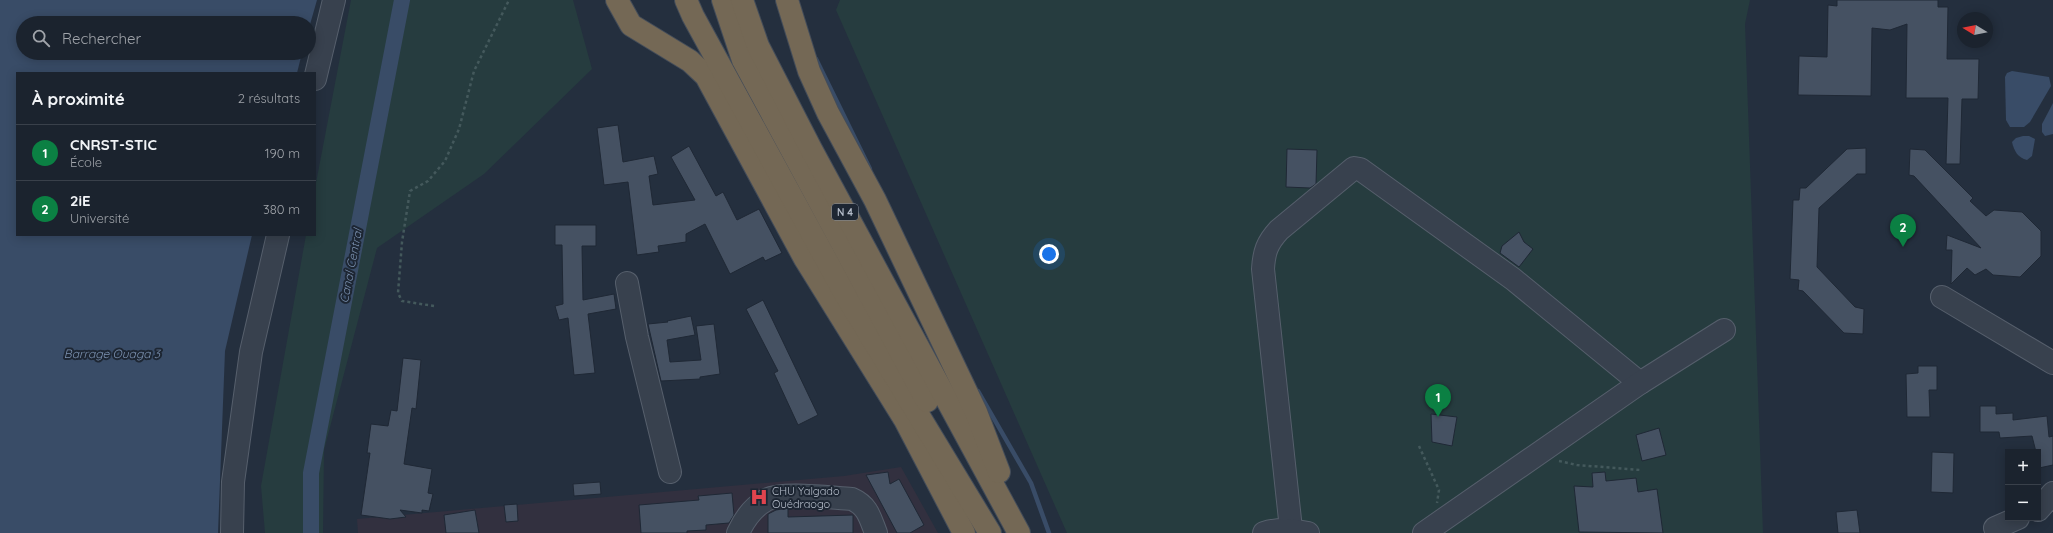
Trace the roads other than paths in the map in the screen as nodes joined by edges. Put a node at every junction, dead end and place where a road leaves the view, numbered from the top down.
1 (334, 0) edge
2 (617, 0) edge
3 (686, 0) edge
4 (723, 0) edge
5 (742, 0) edge
6 (787, 0) edge
7 (316, 75) edge
8 (278, 236) edge
9 (627, 283) dead end
10 (1942, 297) dead end
11 (1724, 330) dead end
12 (2053, 363) edge
13 (1640, 383) junction
14 (670, 472) dead end
15 (2011, 521) edge
16 (1995, 528) dead end
17 (1429, 529) edge
18 (1299, 531) edge
19 (232, 533) edge
20 (738, 533) edge
21 (876, 533) edge
22 (964, 533) edge
23 (991, 533) edge
24 (1021, 533) edge
25 (1264, 533) edge

1 - 7 street
2 - 22 highway
3 - 23 highway
4 - 23 highway, N 4
5 - 24 highway, N 4
6 - 24 highway
8 - 19 street
9 - 14 street
10 - 12 street
11 - 13 street
13 - 17 street
13 - 18 street
15 - 16 street
18 - 25 street
20 - 21 street

